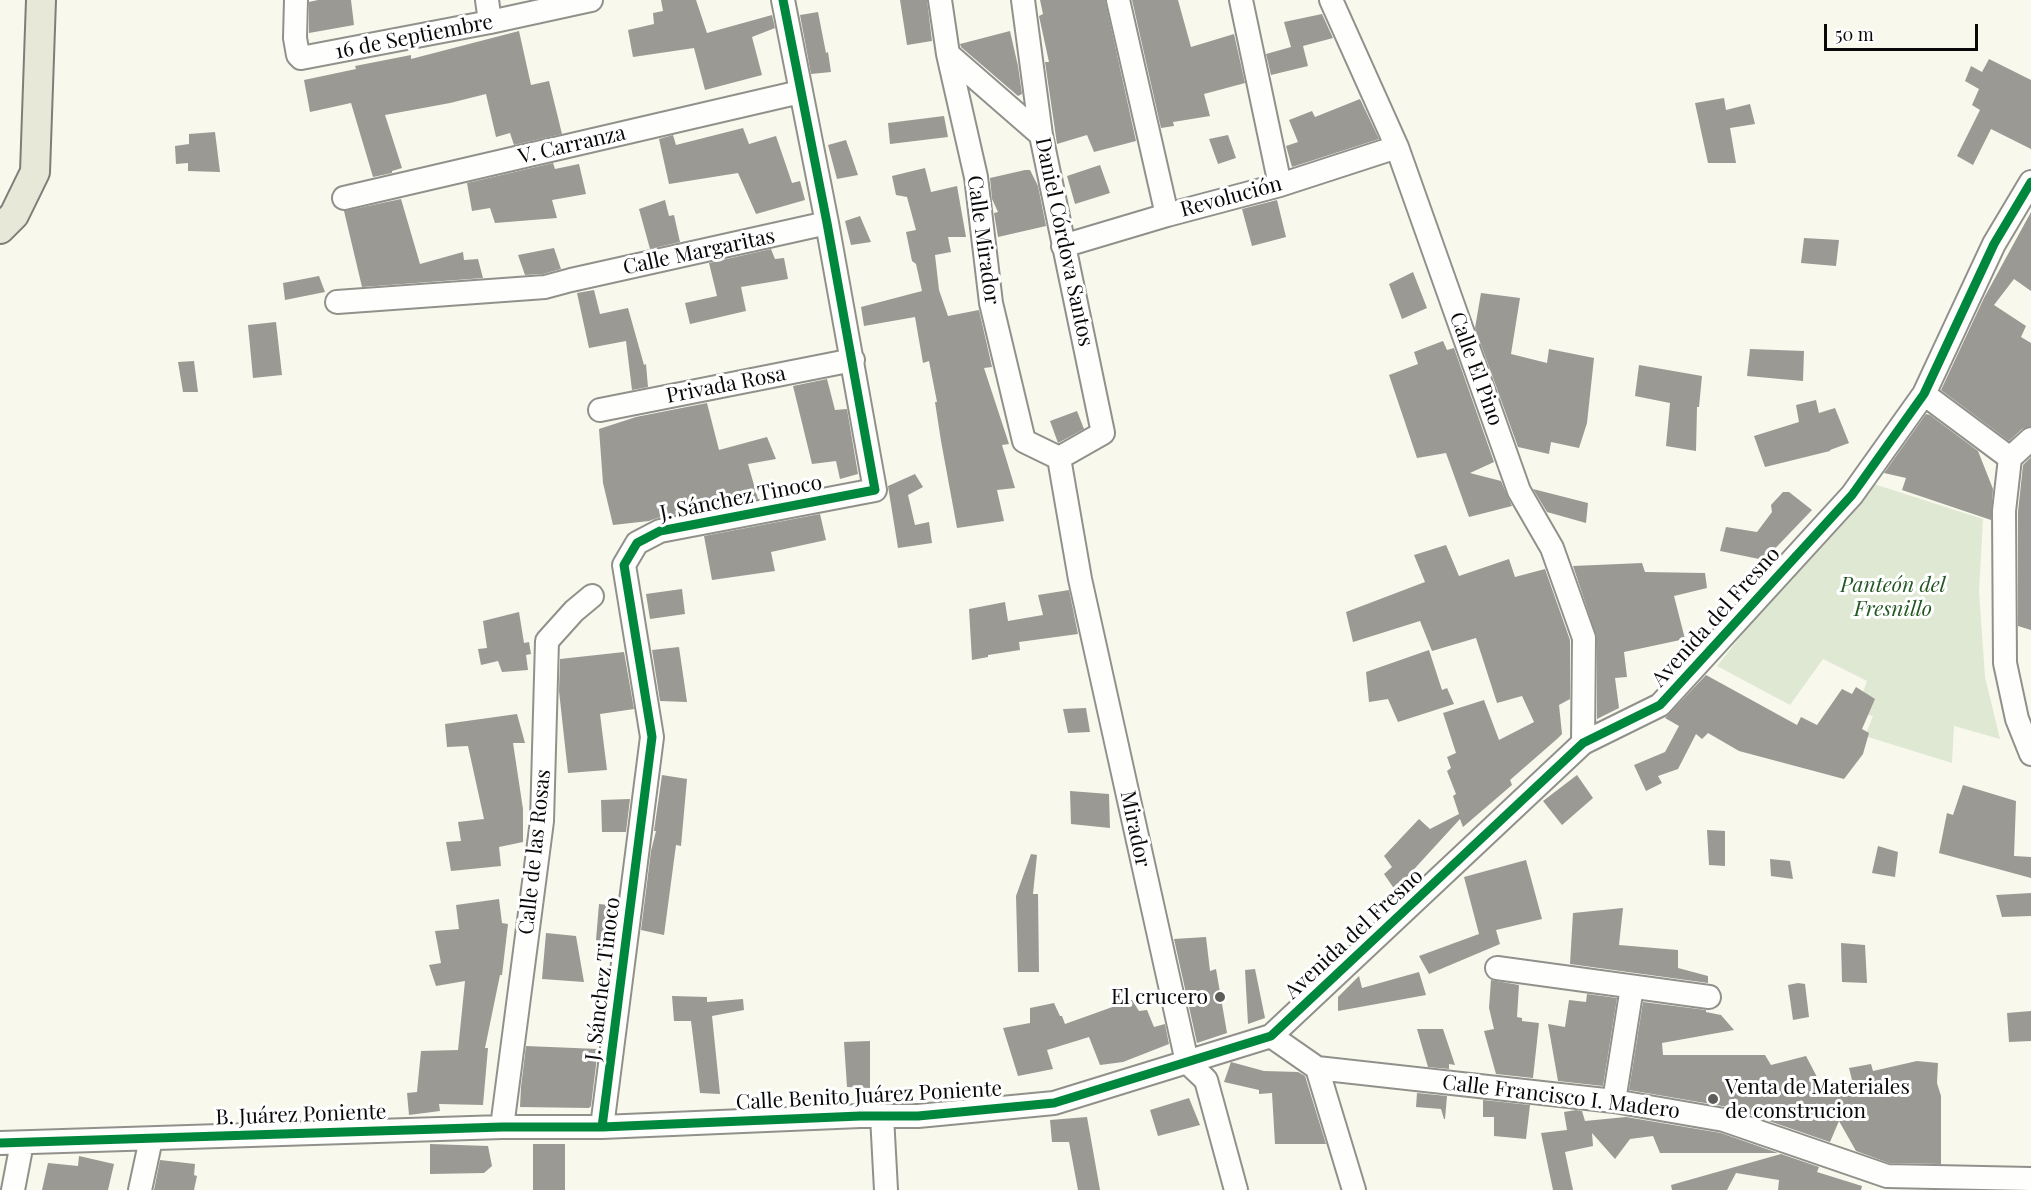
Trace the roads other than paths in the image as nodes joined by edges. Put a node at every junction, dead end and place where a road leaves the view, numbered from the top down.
1 (41, 0) edge
2 (296, 0) edge
3 (591, 0) edge
4 (783, 0) edge
5 (940, 0) edge
6 (1023, 0) edge
7 (1118, 0) edge
8 (1241, 0) edge
9 (1330, 0) edge
10 (489, 11) edge
11 (948, 54) junction
12 (800, 92) junction
13 (1041, 135) junction
14 (1397, 147) junction
15 (2031, 182) edge
16 (1280, 184) junction
17 (344, 198) dead end
18 (1167, 215) junction
19 (828, 224) junction
20 (0, 229) edge
21 (1064, 246) junction
22 (337, 302) dead end
23 (853, 360) junction
24 (1924, 394) junction
25 (600, 410) dead end
26 (2031, 439) edge
27 (1059, 458) junction
28 (2010, 458) junction
29 (592, 596) dead end
30 (1582, 743) junction
31 (2031, 754) edge
32 (1497, 968) dead end
33 (1632, 987) junction
34 (1709, 997) dead end
35 (1271, 1036) junction
36 (1187, 1062) junction
37 (1317, 1068) junction
38 (1614, 1101) junction
39 (882, 1116) junction
40 (502, 1127) junction
41 (603, 1127) junction
42 (151, 1138) junction
43 (11, 1143) edge
44 (2031, 1179) edge
45 (1890, 1183) edge
46 (13, 1190) edge
47 (140, 1190) edge
48 (886, 1190) edge
49 (1236, 1190) edge
50 (1354, 1190) edge

1 - 20 main road
2 - 10 street, 16 de Septiembre
3 - 10 street, 16 de Septiembre
4 - 12 street, J. Sánchez Tinoco
5 - 11 street, Calle Mirador
6 - 13 street, Daniel Córdova Santos
7 - 18 street
8 - 16 street
9 - 14 street, Calle El Pino
11 - 13 street
11 - 27 street, Calle Mirador
12 - 17 street, V. Carranza
12 - 19 street, J. Sánchez Tinoco
13 - 21 street, Daniel Córdova Santos
14 - 16 street, Revolución
14 - 30 street, Calle El Pino
15 - 24 street, Avenida del Fresno
16 - 18 street, Revolución
18 - 21 street, Revolución
19 - 22 street, Calle Margaritas
19 - 23 street, J. Sánchez Tinoco
21 - 27 street, Daniel Córdova Santos
23 - 25 street, Privada Rosa
23 - 41 street, J. Sánchez Tinoco
24 - 28 street
24 - 30 street, Avenida del Fresno
26 - 28 street
27 - 36 street, Mirador
28 - 31 street
29 - 40 street, Calle de las Rosas
30 - 35 street, Avenida del Fresno
32 - 33 street
33 - 34 street
33 - 38 street
35 - 36 street, Calle Benito Juárez Poniente
35 - 37 street, Calle Francisco I. Madero
36 - 39 street, Calle Benito Juárez Poniente
36 - 49 street
37 - 38 street, Calle Francisco I. Madero
37 - 50 street
38 - 45 street, Calle Francisco I. Madero
39 - 41 street, Calle Benito Juárez Poniente
39 - 48 street
40 - 41 street, B. Juárez Poniente
40 - 42 street, B. Juárez Poniente
42 - 43 street, B. Juárez Poniente
42 - 47 street
43 - 46 street
44 - 45 street, Calle Francisco I. Madero

